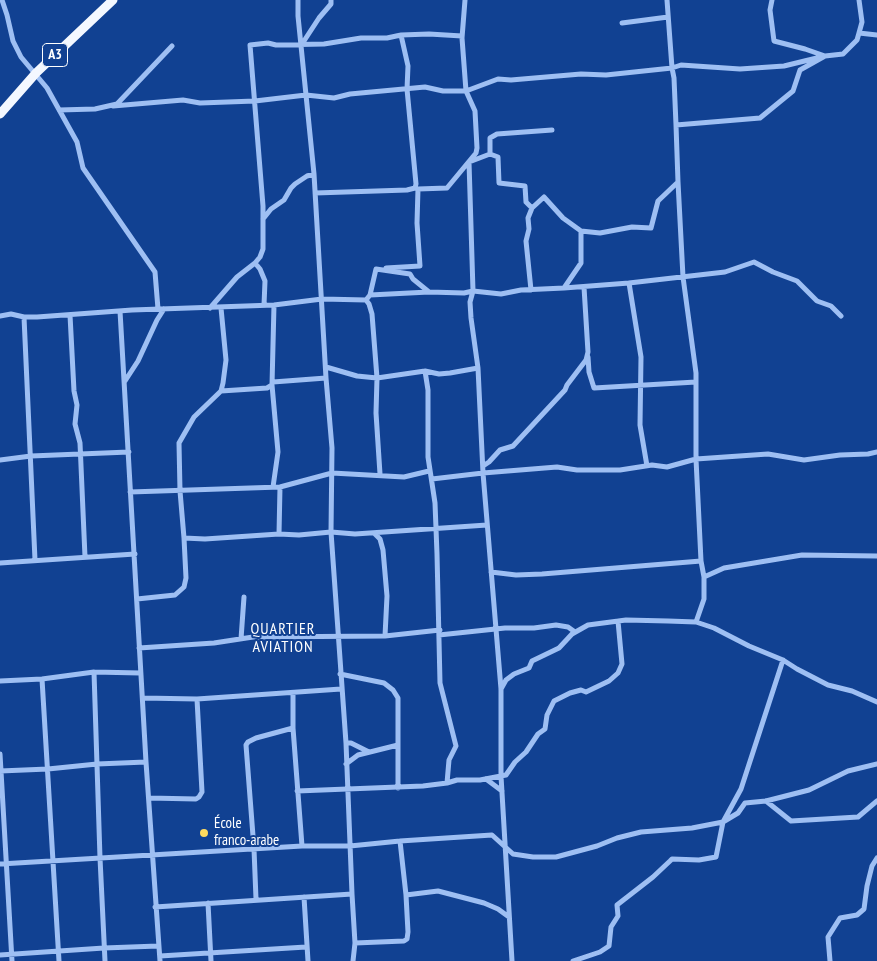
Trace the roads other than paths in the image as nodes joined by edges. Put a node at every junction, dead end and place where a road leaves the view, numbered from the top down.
1 (2, 0) edge
2 (113, 0) edge
3 (298, 0) edge
4 (331, 0) edge
5 (465, 0) edge
6 (667, 0) edge
7 (772, 0) edge
8 (859, 0) edge
9 (668, 17) junction
10 (622, 23) dead end
11 (860, 33) junction
12 (401, 35) junction
13 (877, 35) edge
14 (462, 36) junction
15 (301, 44) junction
16 (172, 46) dead end
17 (825, 56) junction
18 (672, 68) junction
19 (36, 73) junction
20 (407, 88) junction
21 (466, 91) junction
22 (306, 95) junction
23 (255, 101) junction
24 (112, 106) junction
25 (59, 110) junction
26 (0, 114) edge
27 (676, 125) junction
28 (552, 130) dead end
29 (490, 154) junction
30 (469, 162) junction
31 (314, 174) junction
32 (678, 182) junction
33 (315, 193) junction
34 (532, 208) junction
35 (263, 220) junction
36 (581, 231) junction
37 (255, 263) junction
38 (376, 269) junction
39 (683, 277) junction
40 (629, 283) junction
41 (584, 287) junction
42 (564, 288) junction
43 (531, 290) junction
44 (473, 291) junction
45 (429, 292) junction
46 (370, 295) junction
47 (322, 299) junction
48 (366, 300) junction
49 (264, 305) junction
50 (274, 305) junction
51 (210, 308) junction
52 (221, 308) junction
53 (161, 309) junction
54 (120, 311) junction
55 (70, 315) junction
56 (0, 316) edge
57 (841, 316) dead end
58 (24, 317) junction
59 (588, 352) junction
60 (326, 367) junction
61 (478, 368) junction
62 (425, 371) junction
63 (326, 378) junction
64 (377, 378) junction
65 (125, 382) junction
66 (696, 382) junction
67 (273, 384) junction
68 (641, 384) junction
69 (221, 391) junction
70 (129, 452) junction
71 (877, 452) edge
72 (81, 454) junction
73 (31, 456) junction
74 (696, 459) junction
75 (0, 460) edge
76 (483, 466) junction
77 (647, 466) junction
78 (429, 471) junction
79 (332, 473) junction
80 (483, 473) junction
81 (380, 474) junction
82 (432, 480) junction
83 (273, 487) junction
84 (280, 487) junction
85 (180, 491) junction
86 (130, 492) junction
87 (487, 525) junction
88 (435, 528) junction
89 (331, 532) junction
90 (374, 533) junction
91 (280, 534) junction
92 (184, 538) junction
93 (134, 554) junction
94 (877, 556) edge
95 (85, 557) junction
96 (35, 560) junction
97 (701, 561) junction
98 (0, 563) edge
99 (490, 572) junction
100 (704, 577) junction
101 (244, 597) dead end
102 (137, 599) junction
103 (618, 621) junction
104 (696, 622) junction
105 (496, 630) junction
106 (440, 632) junction
107 (575, 632) junction
108 (385, 636) junction
109 (338, 638) junction
110 (241, 639) junction
111 (139, 648) junction
112 (783, 660) junction
113 (94, 672) junction
114 (140, 673) junction
115 (340, 674) junction
116 (42, 679) junction
117 (0, 681) edge
118 (341, 689) junction
119 (501, 690) junction
120 (293, 693) junction
121 (143, 698) junction
122 (198, 699) junction
123 (877, 702) edge
124 (293, 728) junction
125 (346, 743) junction
126 (398, 744) junction
127 (369, 752) junction
128 (0, 754) edge
129 (146, 762) junction
130 (97, 764) junction
131 (346, 764) junction
132 (877, 764) edge
133 (48, 769) junction
134 (0, 771) edge
135 (501, 776) junction
136 (486, 779) junction
137 (447, 783) junction
138 (398, 788) junction
139 (348, 789) junction
140 (298, 790) junction
141 (502, 791) junction
142 (149, 798) junction
143 (766, 801) junction
144 (877, 801) edge
145 (723, 822) junction
146 (504, 833) junction
147 (492, 836) junction
148 (400, 841) junction
149 (302, 846) junction
150 (350, 846) junction
151 (254, 849) junction
152 (505, 849) junction
153 (152, 854) junction
154 (100, 858) junction
155 (877, 858) edge
156 (54, 860) junction
157 (3, 864) edge
158 (352, 894) junction
159 (406, 895) junction
160 (304, 896) junction
161 (256, 899) junction
162 (208, 903) junction
163 (155, 907) junction
164 (509, 917) junction
165 (355, 944) junction
166 (158, 946) junction
167 (306, 947) junction
168 (104, 948) junction
169 (58, 951) junction
170 (211, 953) junction
171 (12, 954) junction
172 (0, 955) edge
173 (160, 958) edge
174 (12, 961) edge
175 (59, 961) edge
176 (106, 961) edge
177 (211, 961) edge
178 (308, 961) edge
179 (353, 961) edge
180 (512, 961) edge
181 (573, 961) edge
182 (830, 961) edge

1 - 19 street
2 - 19 highway, A3
3 - 15 street
4 - 15 street
5 - 14 street
6 - 9 street
7 - 17 street
8 - 11 street
9 - 10 street
9 - 18 street
11 - 13 street
11 - 17 street
12 - 14 street
12 - 15 street
12 - 20 street
14 - 21 street
15 - 22 street
15 - 23 street
16 - 24 street
17 - 18 street
17 - 27 street
18 - 21 street
18 - 27 street
19 - 25 street
19 - 26 highway, A3
20 - 21 street
20 - 22 street
20 - 33 street
21 - 30 street
22 - 23 street
22 - 31 street
23 - 24 street
23 - 35 street
24 - 25 street
25 - 53 street
27 - 32 street
28 - 29 street
29 - 30 street
29 - 34 street
30 - 38 street
30 - 44 street
31 - 33 street
31 - 35 street
32 - 36 street
32 - 39 street
33 - 47 street
34 - 36 street
34 - 43 street
35 - 37 street
36 - 42 street
37 - 49 street
37 - 51 street
38 - 45 street
38 - 46 street
39 - 40 street
39 - 57 street
39 - 66 street
40 - 41 street
40 - 68 street
41 - 42 street
41 - 59 street
42 - 43 street
43 - 44 street
44 - 45 street
44 - 61 street
45 - 46 street
46 - 48 street
47 - 48 street
47 - 50 street
47 - 60 street
48 - 64 street
49 - 50 street
49 - 52 street
50 - 67 street
51 - 52 street
51 - 53 street
52 - 69 street
53 - 54 street
53 - 65 street
54 - 55 street
54 - 65 street
55 - 58 street
55 - 72 street
56 - 58 street
58 - 73 street
59 - 68 street
59 - 76 street
60 - 63 street
60 - 64 street
61 - 62 street
61 - 76 street
62 - 64 street
62 - 78 street
63 - 67 street
63 - 79 street
64 - 81 street
65 - 70 street
66 - 68 street
66 - 74 street
67 - 69 street
67 - 83 street
68 - 77 street
69 - 85 street
70 - 72 street
70 - 86 street
71 - 74 street
72 - 73 street
72 - 95 street
73 - 75 street
73 - 96 street
74 - 77 street
74 - 97 street
76 - 80 street
77 - 80 street
78 - 81 street
78 - 82 street
79 - 81 street
79 - 84 street
79 - 89 street
80 - 82 street
80 - 87 street
82 - 88 street
83 - 84 street
83 - 85 street
84 - 91 street
85 - 86 street
85 - 92 street
86 - 93 street
87 - 88 street
87 - 99 street
88 - 90 street
88 - 106 street
89 - 90 street
89 - 91 street
89 - 109 street
90 - 108 street
91 - 92 street
92 - 102 street
93 - 95 street
93 - 102 street
94 - 100 street
95 - 96 street
96 - 98 street
97 - 99 street
97 - 100 street
99 - 105 street
100 - 104 street
101 - 110 street
102 - 111 street
103 - 104 street
103 - 107 street
103 - 135 street
104 - 112 street
105 - 106 street
105 - 107 street
105 - 119 street
106 - 108 street
106 - 137 street
107 - 119 street
108 - 109 street
109 - 110 street
109 - 115 street
110 - 111 street
111 - 114 street
112 - 123 street
112 - 145 street
113 - 114 street
113 - 116 street
113 - 130 street
114 - 121 street
115 - 118 street
115 - 126 street
116 - 117 street
116 - 133 street
118 - 120 street
118 - 125 street
119 - 135 street
120 - 122 street
120 - 124 street
121 - 122 street
121 - 129 street
122 - 142 street
124 - 140 street
124 - 151 street
125 - 127 street
125 - 131 street
126 - 127 street
126 - 138 street
127 - 131 street
128 - 134 street
129 - 130 street
129 - 142 street
130 - 133 street
130 - 154 street
131 - 139 street
132 - 143 street
133 - 134 street
133 - 156 street
134 - 157 street
135 - 136 street
135 - 141 street
136 - 137 street
136 - 141 street
137 - 138 street
138 - 139 street
139 - 140 street
139 - 150 street
140 - 149 street
141 - 146 street
142 - 153 street
143 - 144 street
143 - 145 street
145 - 152 street
145 - 181 street
146 - 147 street
146 - 152 street
147 - 148 street
147 - 152 street
148 - 150 street
148 - 159 street
149 - 150 street
149 - 151 street
150 - 158 street
151 - 153 street
151 - 161 street
152 - 164 street
153 - 154 street
153 - 163 street
154 - 156 street
154 - 168 street
155 - 182 street
156 - 157 street
156 - 169 street
157 - 171 street
158 - 160 street
158 - 165 street
159 - 164 street
159 - 165 street
160 - 161 street
160 - 167 street
161 - 162 street
162 - 163 street
162 - 170 street
163 - 166 street
164 - 180 street
165 - 179 street
166 - 168 street
166 - 173 street
167 - 170 street
167 - 178 street
168 - 169 street
168 - 176 street
169 - 171 street
169 - 175 street
170 - 173 street
170 - 177 street
171 - 172 street
171 - 174 street

